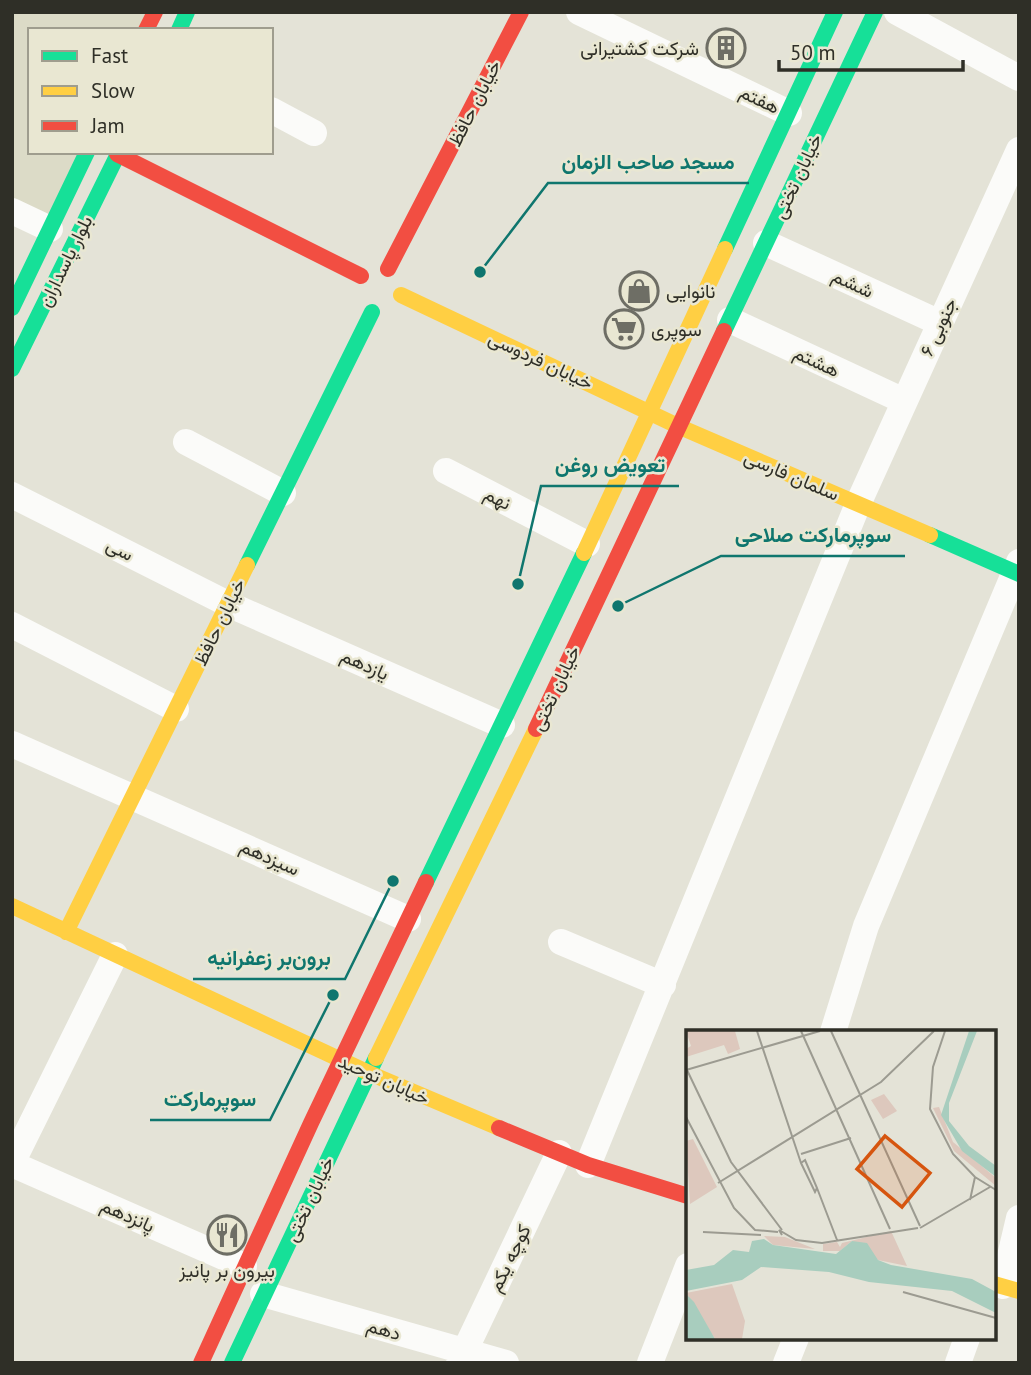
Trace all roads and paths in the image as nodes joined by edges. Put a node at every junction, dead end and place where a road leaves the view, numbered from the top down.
1 (155, 12) edge
2 (187, 12) edge
3 (521, 12) edge
4 (579, 12) edge
5 (835, 12) edge
6 (875, 12) edge
7 (897, 12) edge
8 (147, 28) edge
9 (180, 28) edge
10 (1019, 78) edge
11 (273, 111) edge
12 (789, 113) junction
13 (314, 134) dead end
14 (1019, 150) edge
15 (86, 154) edge
16 (118, 154) edge
17 (120, 154) edge
18 (1012, 183) edge
19 (12, 211) edge
20 (50, 229) junction
21 (766, 243) junction
22 (388, 269) junction
23 (376, 299) junction
24 (12, 308) edge
25 (730, 320) junction
26 (940, 323) junction
27 (12, 369) edge
28 (904, 401) junction
29 (649, 411) junction
30 (680, 427) junction
31 (186, 442) dead end
32 (446, 471) dead end
33 (283, 493) junction
34 (12, 495) edge
35 (858, 504) junction
36 (587, 544) junction
37 (1017, 569) edge
38 (228, 604) junction
39 (12, 625) edge
40 (176, 709) junction
41 (502, 725) junction
42 (12, 744) edge
43 (133, 796) junction
44 (12, 906) edge
45 (408, 919) junction
46 (66, 932) junction
47 (561, 942) dead end
48 (115, 955) junction
49 (663, 985) junction
50 (834, 1030) edge
51 (340, 1060) junction
52 (369, 1073) junction
53 (559, 1153) junction
54 (12, 1163) edge
55 (588, 1165) junction
56 (686, 1195) edge
57 (1019, 1218) edge
58 (244, 1266) junction
59 (686, 1271) edge
60 (1005, 1287) edge
61 (263, 1294) junction
62 (795, 1340) edge
63 (966, 1340) edge
64 (462, 1357) edge
65 (201, 1363) edge
66 (232, 1363) edge
67 (506, 1363) edge
68 (650, 1363) edge
69 (786, 1363) edge
70 (958, 1363) edge

1 - 8 main road
2 - 9 main road
3 - 22 main road, خیابان حافظ
4 - 12 street, هفتم
5 - 12 main road, خیابان تختی
6 - 21 main road, خیابان تختی
7 - 10 street
11 - 13 street
12 - 29 main road, خیابان تختی
14 - 18 street, ۶ جنوبی
15 - 20 main road, بلوار پاسداران
16 - 27 main road, بلوار پاسداران
17 - 23 main road, خیابان فردوسی
18 - 26 street, ۶ جنوبی
19 - 20 street
20 - 24 main road, بلوار پاسداران
21 - 25 main road, خیابان تختی
21 - 26 street, ششم
22 - 23 main road
22 - 23 main road
23 - 29 main road, خیابان فردوسی
23 - 33 main road, خیابان حافظ
25 - 28 street, هشتم
25 - 30 main road, خیابان تختی
26 - 28 street, ۶ جنوبی
28 - 35 street, ۶ جنوبی
29 - 30 main road, خیابان فردوسی
29 - 36 main road, خیابان تختی
30 - 35 main road, سلمان فارسی
30 - 52 main road, خیابان تختی
31 - 33 street
32 - 36 street, نهم
33 - 38 main road, خیابان حافظ
34 - 38 street, سی
35 - 37 main road, سلمان فارسی
35 - 49 street, ۶ جنوبی
36 - 41 main road, خیابان تختی
37 - 50 street
38 - 40 main road, خیابان حافظ
38 - 41 street, یازدهم
39 - 40 street
40 - 43 main road, خیابان حافظ
41 - 45 main road, خیابان تختی
42 - 43 street, سیزدهم
43 - 45 street, سیزدهم
43 - 46 main road, خیابان حافظ
44 - 46 main road, خیابان توحید
45 - 51 main road, خیابان تختی
46 - 48 main road, خیابان توحید
47 - 49 street
48 - 51 main road, خیابان توحید
48 - 54 street
49 - 55 street, ۶ جنوبی
51 - 52 main road, خیابان توحید
51 - 58 main road, خیابان تختی
52 - 53 main road, خیابان توحید
52 - 61 main road, خیابان تختی
53 - 55 main road, خیابان توحید
53 - 64 street, کوچه یکم
54 - 58 street, پانزدهم
55 - 56 main road, خیابان توحید
57 - 60 street
58 - 65 main road, خیابان تختی
59 - 68 street
61 - 64 street, دهم
61 - 66 main road, خیابان تختی
62 - 69 street
63 - 70 street
64 - 67 street, دهم

